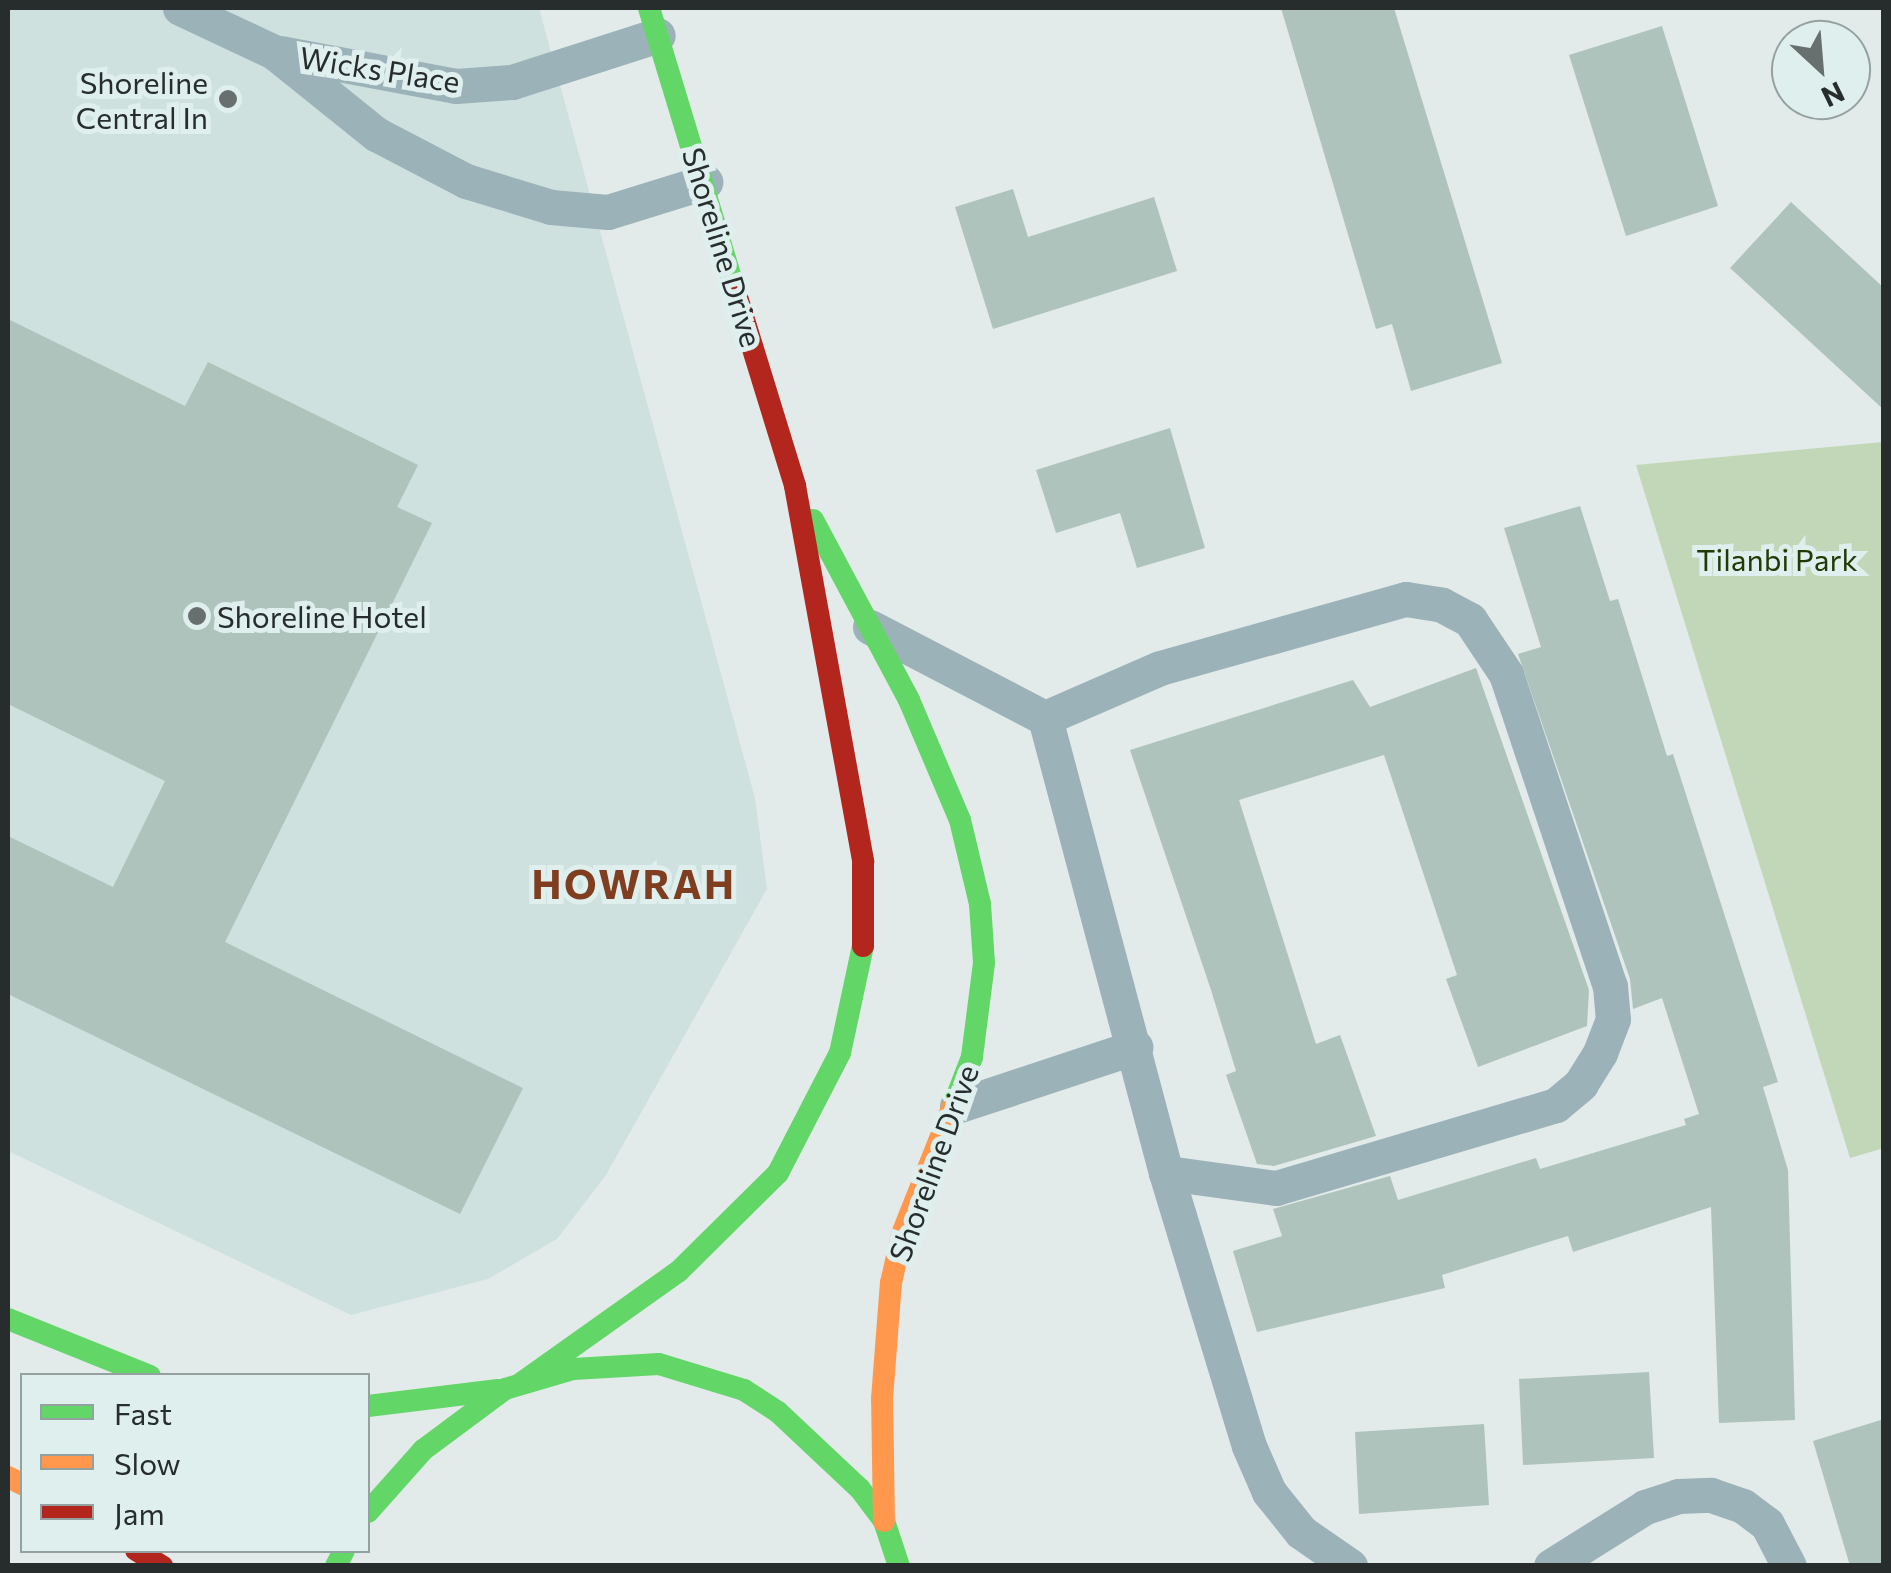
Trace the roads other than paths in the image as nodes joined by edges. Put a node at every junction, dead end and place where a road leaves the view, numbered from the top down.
1 (180, 8) edge
2 (654, 21) edge
3 (274, 52) junction
4 (705, 182) junction
5 (795, 486) junction
6 (869, 627) junction
7 (1045, 718) junction
8 (1135, 1047) junction
9 (957, 1106) junction
10 (1166, 1174) junction
11 (8, 1319) edge
12 (143, 1373) edge
13 (512, 1387) junction
14 (370, 1406) edge
15 (370, 1510) edge
16 (884, 1521) junction
17 (899, 1558) edge
18 (1350, 1566) edge
19 (1551, 1566) edge
20 (1789, 1566) edge

1 - 3 lane, Wicks Place
2 - 3 lane, Wicks Place
2 - 4 main road, Shoreline Drive
3 - 4 lane, Wicks Place
4 - 5 main road, Shoreline Drive
5 - 6 main road, Shoreline Drive
5 - 13 main road, Shoreline Drive
6 - 7 lane
6 - 9 main road, Shoreline Drive
7 - 8 lane
7 - 10 lane
8 - 9 lane
8 - 10 lane
9 - 16 main road, Shoreline Drive
10 - 18 lane
11 - 12 main road
13 - 14 main road
13 - 15 main road, Shoreline Drive
13 - 16 main road
16 - 17 main road
19 - 20 lane

